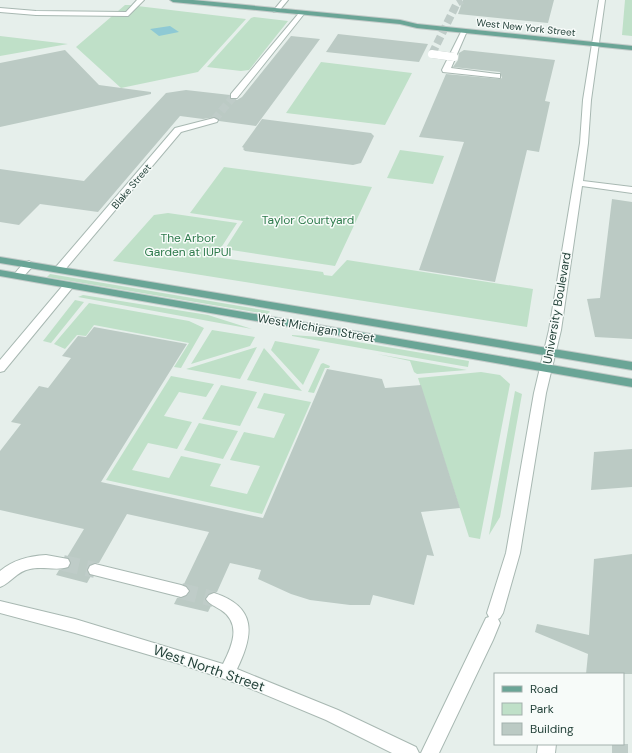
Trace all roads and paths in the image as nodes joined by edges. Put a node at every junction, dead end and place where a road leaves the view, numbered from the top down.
1 (141, 0) edge
2 (173, 0) edge
3 (285, 0) edge
4 (602, 0) edge
5 (0, 10) edge
6 (276, 11) junction
7 (301, 14) junction
8 (464, 31) junction
9 (596, 44) junction
10 (632, 48) edge
11 (432, 54) dead end
12 (454, 57) dead end
13 (497, 76) dead end
14 (234, 96) tunnel mouth
15 (214, 120) tunnel mouth
16 (578, 183) junction
17 (632, 190) edge
18 (0, 260) edge
19 (29, 264) junction
20 (59, 270) junction
21 (0, 273) edge
22 (18, 276) junction
23 (68, 285) junction
24 (550, 352) junction
25 (632, 366) edge
26 (0, 368) edge
27 (546, 368) junction
28 (632, 383) edge
29 (63, 563) tunnel mouth
30 (95, 570) tunnel mouth
31 (0, 581) edge
32 (181, 591) tunnel mouth
33 (214, 599) tunnel mouth
34 (0, 607) edge
35 (227, 672) junction
36 (410, 753) edge
37 (430, 753) edge

1 - 5 street
2 - 6 main road, West New York Street
3 - 6 street
4 - 9 street, University Boulevard
6 - 7 main road, West New York Street
7 - 8 main road, West New York Street
7 - 14 street
8 - 9 main road, West New York Street
8 - 13 street
9 - 10 main road, West New York Street
9 - 16 street, University Boulevard
11 - 12 street, bridge
15 - 20 street, Blake Street
16 - 17 street
16 - 24 street, University Boulevard
18 - 19 main road, West Michigan Street
19 - 20 main road, West Michigan Street
19 - 22 street
20 - 24 main road, West Michigan Street
21 - 22 main road, West Michigan Street
22 - 23 main road, West Michigan Street
23 - 26 street
23 - 27 main road, West Michigan Street
24 - 25 main road, West Michigan Street
24 - 27 street, University Boulevard
27 - 28 main road, West Michigan Street
27 - 37 street, University Boulevard
29 - 31 street
30 - 32 street
33 - 35 street
34 - 35 street, West North Street
35 - 36 street, West North Street

